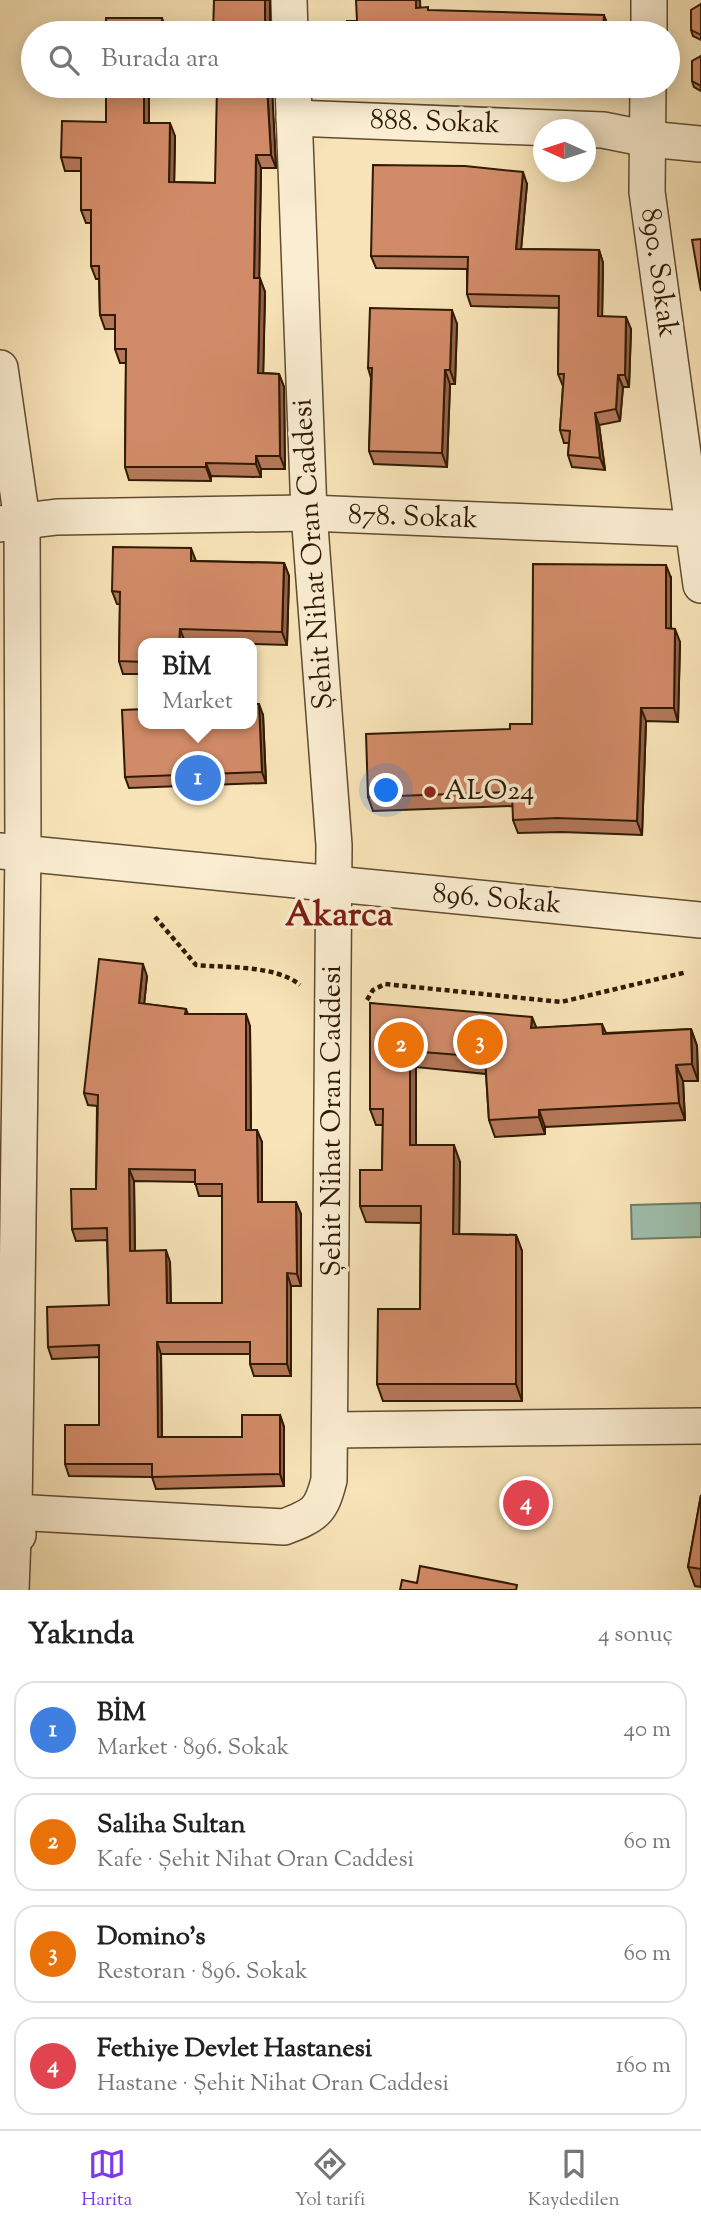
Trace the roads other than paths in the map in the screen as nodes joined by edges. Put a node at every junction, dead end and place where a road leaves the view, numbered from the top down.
1 (289, 0) edge
2 (649, 0) edge
3 (290, 21) edge
4 (649, 21) edge
5 (648, 98) edge
6 (293, 102) edge
7 (648, 139) junction
8 (701, 144) edge
9 (0, 368) edge
10 (309, 513) junction
11 (11, 522) edge
12 (697, 529) edge
13 (701, 585) edge
14 (11, 851) edge
15 (334, 885) junction
16 (701, 920) edge
17 (701, 1426) edge
18 (331, 1430) junction
19 (14, 1512) junction
20 (11, 1590) edge
21 (27, 1590) edge

1 - 3 street
2 - 4 street
5 - 7 street, 890. Sokak
6 - 7 street, 888. Sokak
6 - 10 street, Şehit Nihat Oran Caddesi
7 - 8 street, 888. Sokak
7 - 12 street, 890. Sokak
9 - 11 street
10 - 11 street, 878. Sokak
10 - 12 street, 878. Sokak
10 - 15 street, Şehit Nihat Oran Caddesi
11 - 14 street
12 - 13 street, 890. Sokak
14 - 15 street, 896. Sokak
14 - 19 street
15 - 16 street, 896. Sokak
15 - 18 street, Şehit Nihat Oran Caddesi
17 - 18 street
18 - 19 street, Şehit Nihat Oran Caddesi
19 - 20 street
19 - 21 street

